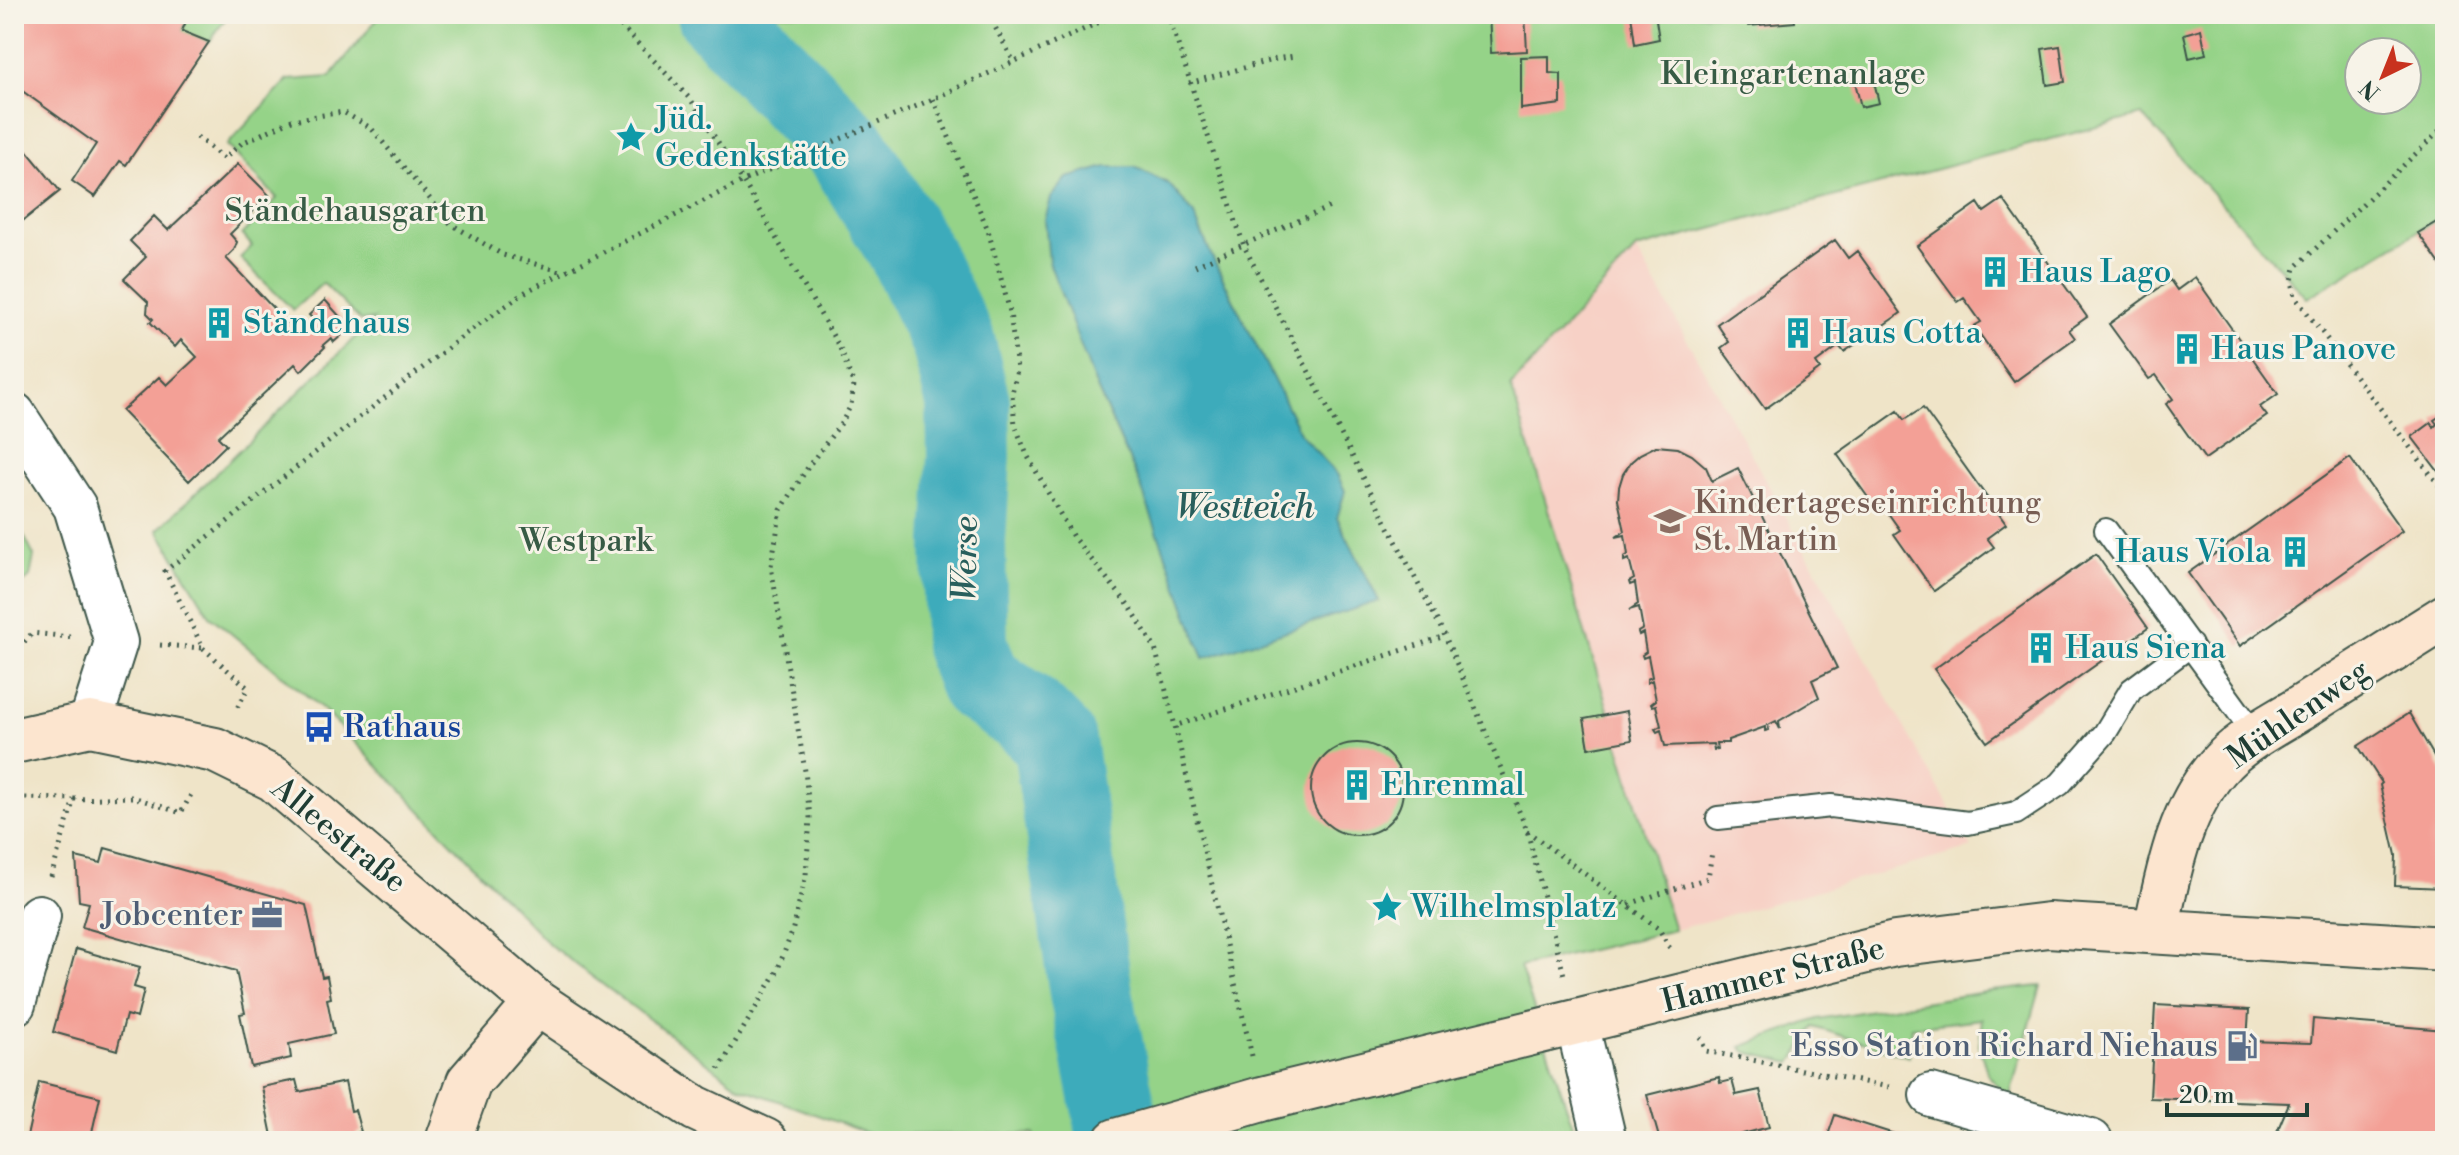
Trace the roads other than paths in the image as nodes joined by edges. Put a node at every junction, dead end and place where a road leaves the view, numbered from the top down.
1 (14, 414) edge
2 (2106, 530) dead end
3 (2445, 617) edge
4 (2191, 645) junction
5 (90, 724) junction
6 (2256, 736) junction
7 (14, 741) edge
8 (1718, 818) road end
9 (39, 916) road end
10 (2156, 930) junction
11 (2445, 949) edge
12 (537, 1003) junction
13 (14, 1004) edge
14 (1577, 1023) junction
15 (1931, 1095) road end
16 (448, 1141) edge
17 (765, 1141) edge
18 (1116, 1141) edge
19 (1605, 1141) edge
20 (2091, 1141) edge

1 - 5 street
2 - 4 lane
3 - 6 main road, Mühlenweg
4 - 6 lane
4 - 8 lane
5 - 7 main road, Alleestraße
5 - 12 main road, Alleestraße
6 - 10 main road, Mühlenweg
9 - 13 street
10 - 11 main road, Hammer Straße
10 - 14 main road, Hammer Straße
12 - 16 main road
12 - 17 main road
14 - 18 main road, Hammer Straße
14 - 19 street
15 - 20 street

